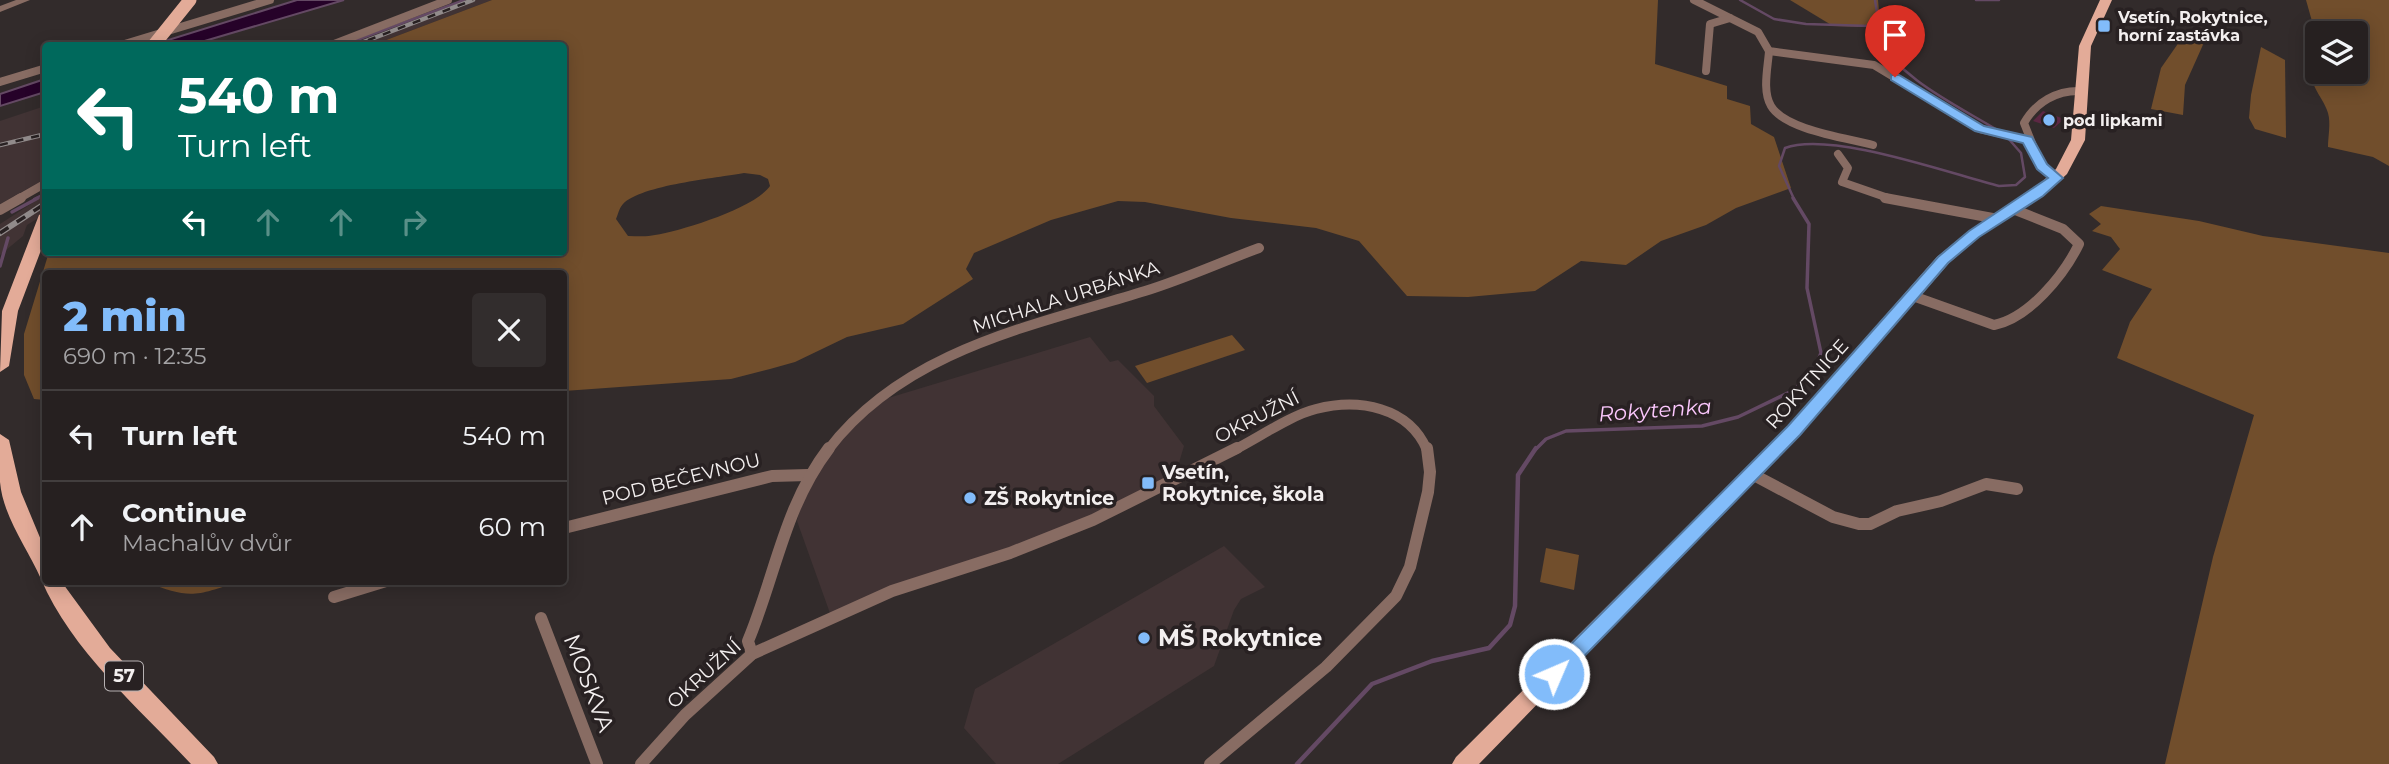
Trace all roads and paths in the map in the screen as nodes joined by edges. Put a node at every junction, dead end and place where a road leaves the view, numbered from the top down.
1 (25, 0) edge
2 (190, 0) edge
3 (270, 0) edge
4 (448, 0) edge
5 (1694, 0) edge
6 (2106, 0) edge
7 (0, 9) edge
8 (1730, 18) junction
9 (131, 42) edge
10 (156, 42) edge
11 (339, 42) edge
12 (1769, 51) junction
13 (42, 69) edge
14 (1706, 71) dead end
15 (0, 82) edge
16 (2081, 91) junction
17 (2028, 140) junction
18 (1873, 145) dead end
19 (1838, 154) dead end
20 (2056, 178) junction
21 (1842, 182) junction
22 (42, 185) edge
23 (1832, 190) dead end
24 (0, 210) edge
25 (2006, 214) junction
26 (42, 224) edge
27 (1259, 248) dead end
28 (1910, 295) junction
29 (0, 366) edge
30 (0, 440) edge
31 (1752, 474) junction
32 (808, 475) junction
33 (2017, 489) dead end
34 (567, 527) edge
35 (42, 565) edge
36 (53, 585) edge
37 (373, 585) edge
38 (334, 597) dead end
39 (541, 618) dead end
40 (752, 654) junction
41 (206, 764) edge
42 (597, 764) edge
43 (640, 764) edge
44 (1210, 764) edge
45 (1464, 764) edge

1 - 7 street
2 - 10 main road, bridge
3 - 9 street
4 - 11 street
5 - 8 street
6 - 16 main road, ROKYTNICE
8 - 12 street
8 - 14 street
12 - 17 street
12 - 18 street
13 - 15 street
16 - 17 street
16 - 20 main road, ROKYTNICE
17 - 20 street
19 - 21 street
20 - 25 main road, ROKYTNICE
21 - 23 street
21 - 25 street
22 - 24 street
25 - 28 main road, ROKYTNICE
25 - 28 street
26 - 29 main road
27 - 32 street, MICHALA URBÁNKA
28 - 31 main road, ROKYTNICE
30 - 35 main road
31 - 33 street
31 - 45 main road, ROKYTNICE
32 - 34 street, POD BEČEVNOU
32 - 40 street, MICHALA URBÁNKA
36 - 41 main road, 57
37 - 38 street
39 - 42 street, MOSKVA
40 - 43 street, OKRUŽNÍ
40 - 44 street, OKRUŽNÍ

